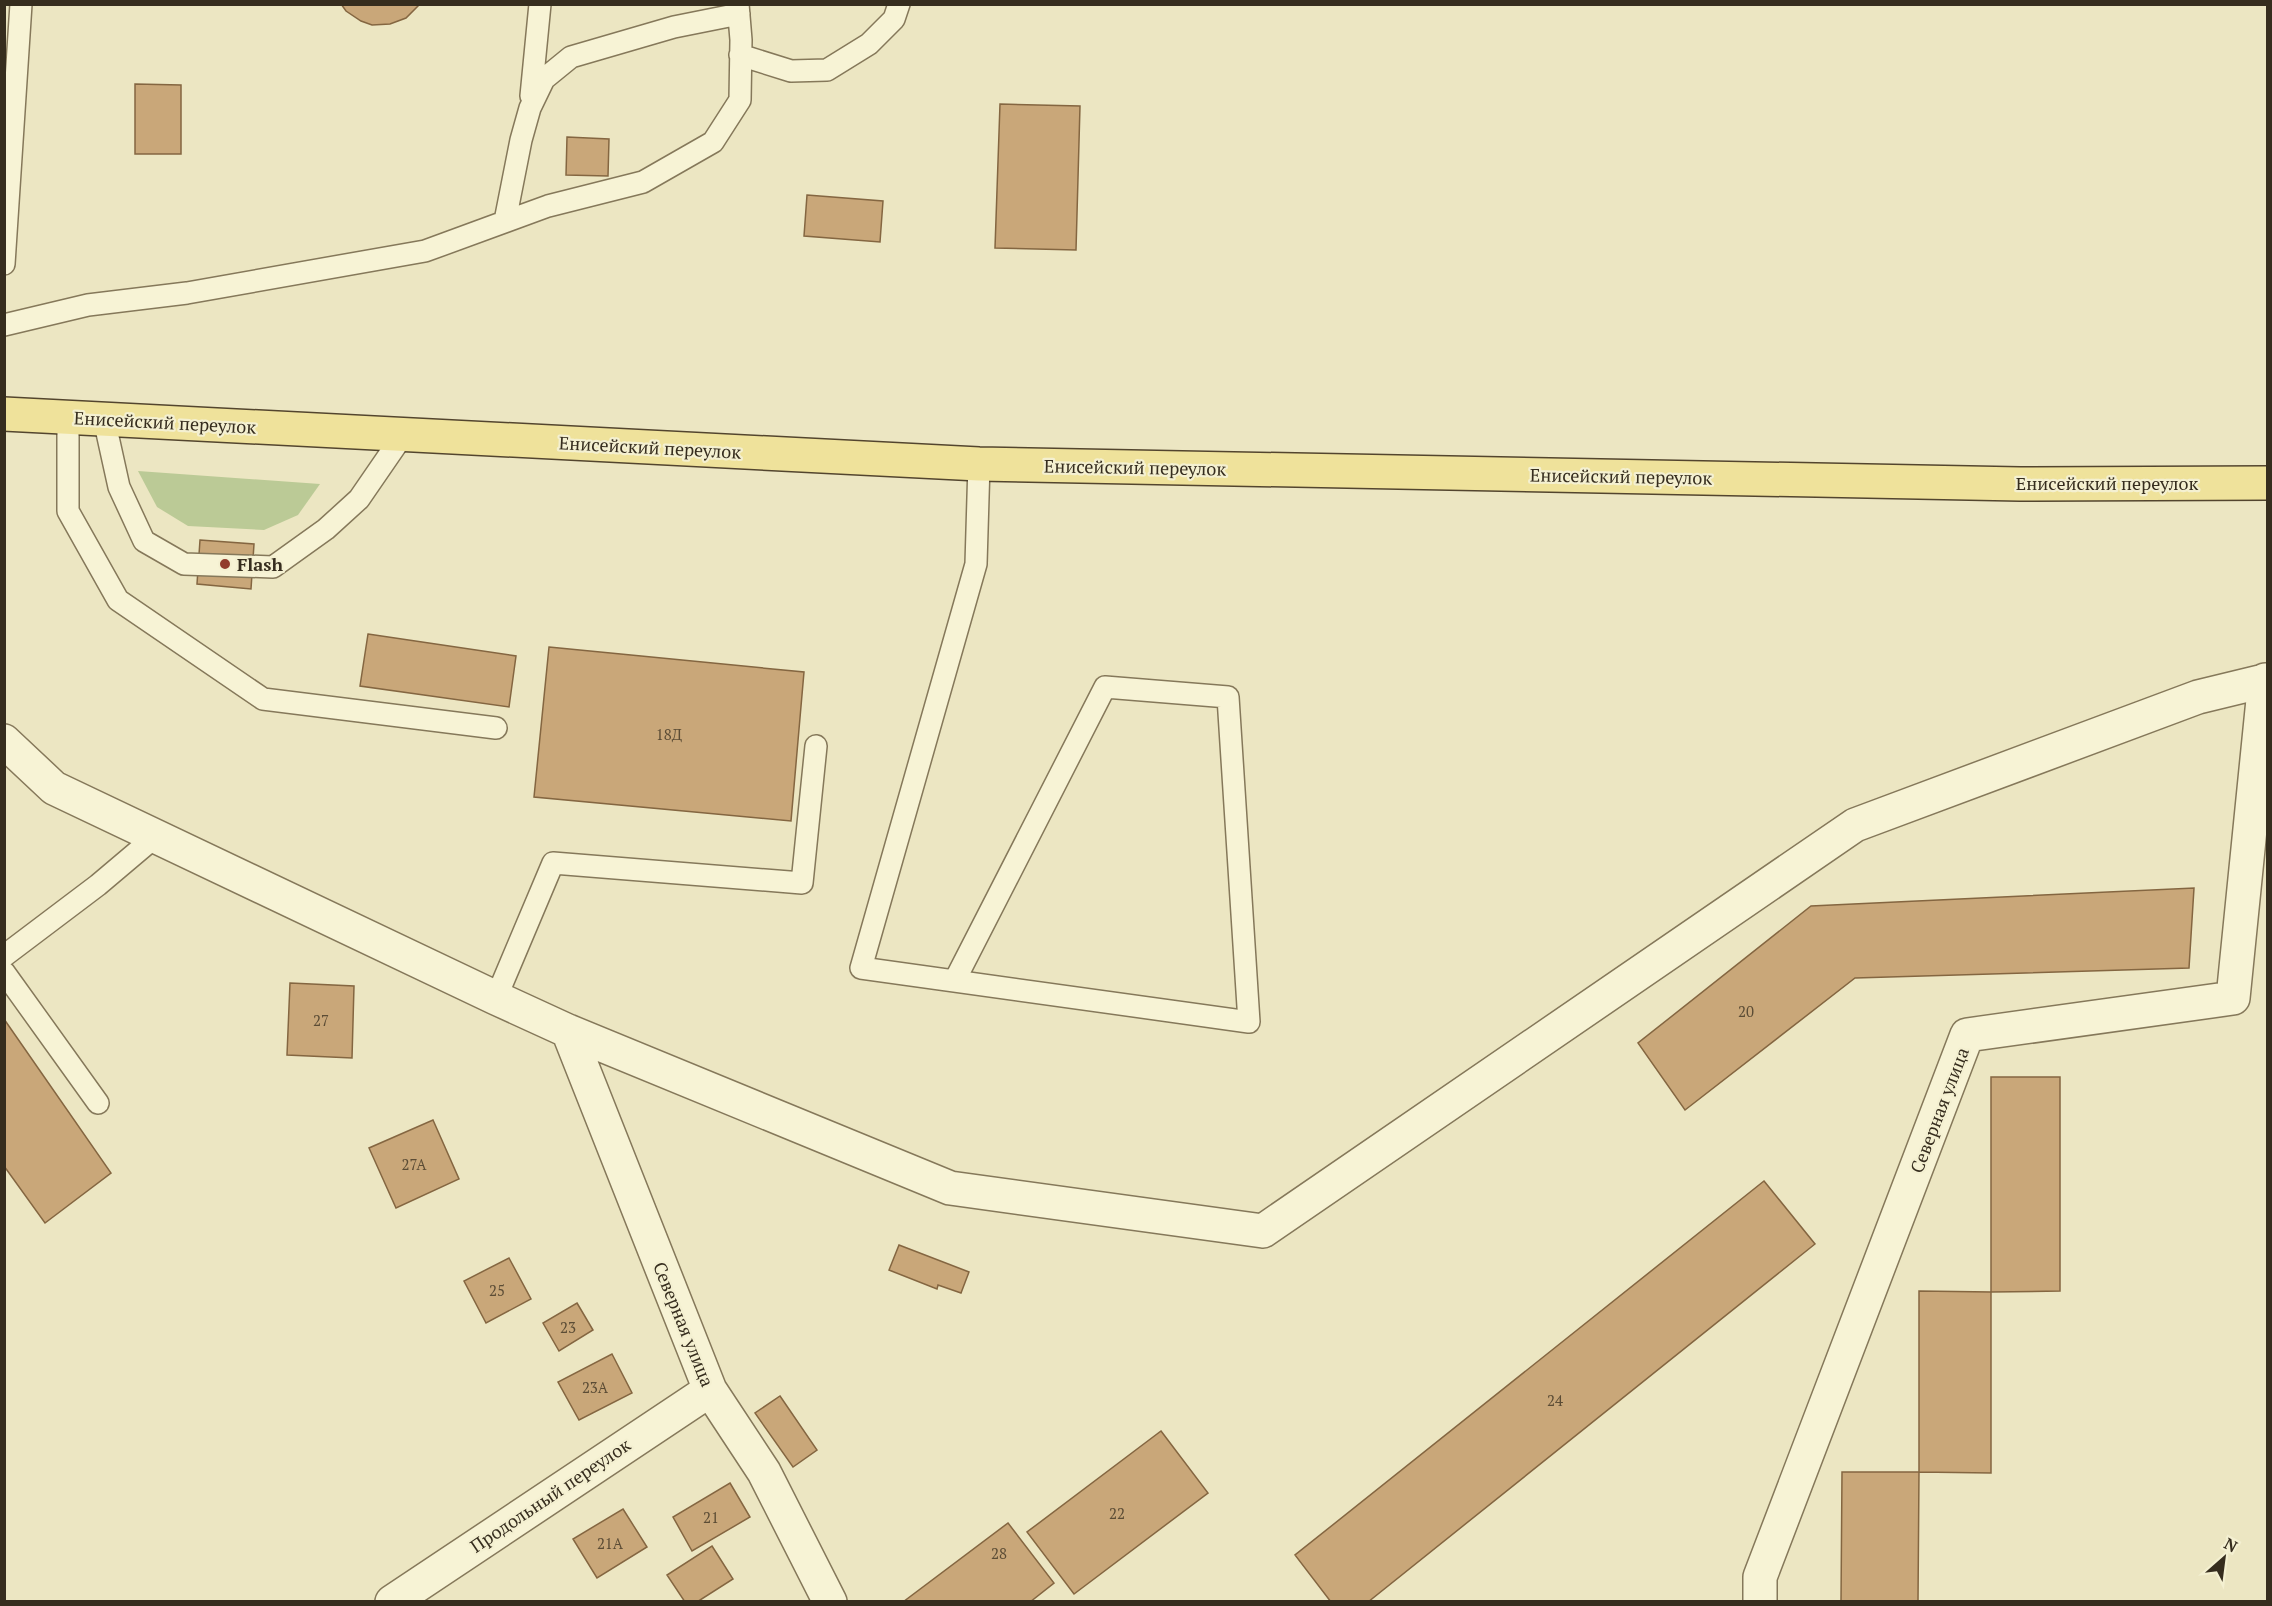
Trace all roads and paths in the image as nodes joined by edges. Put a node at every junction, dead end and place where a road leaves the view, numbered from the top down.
1 (21, 4) edge
2 (540, 4) edge
3 (899, 4) edge
4 (738, 9) edge
5 (740, 55) junction
6 (530, 108) junction
7 (506, 221) junction
8 (4, 264) edge
9 (4, 325) edge
10 (4, 414) edge
11 (68, 418) junction
12 (104, 419) junction
13 (403, 435) junction
14 (979, 464) junction
15 (2268, 483) edge
16 (2266, 680) edge
17 (496, 728) dead end
18 (4, 741) edge
19 (816, 746) dead end
20 (156, 836) junction
21 (4, 956) edge
22 (4, 972) edge
23 (955, 980) junction
24 (496, 998) junction
25 (568, 1031) junction
26 (98, 1103) dead end
27 (710, 1390) junction
28 (392, 1602) edge
29 (830, 1602) edge
30 (1760, 1602) edge

1 - 8 lane
2 - 6 lane
3 - 5 lane
4 - 5 lane
4 - 6 lane
5 - 7 lane
6 - 7 lane
7 - 9 lane
10 - 11 main road, Енисейский переулок
11 - 12 main road, Енисейский переулок
11 - 17 lane
12 - 13 main road, Енисейский переулок
12 - 13 lane
13 - 14 main road, Енисейский переулок
14 - 15 main road, Енисейский переулок
14 - 23 lane
16 - 25 street
16 - 30 street, Северная улица
18 - 20 street
19 - 24 lane
20 - 21 lane
20 - 24 street
22 - 26 lane
23 - 23 lane
24 - 25 street
25 - 27 street, Северная улица
27 - 28 street, Продольный переулок
27 - 29 street, Северная улица

